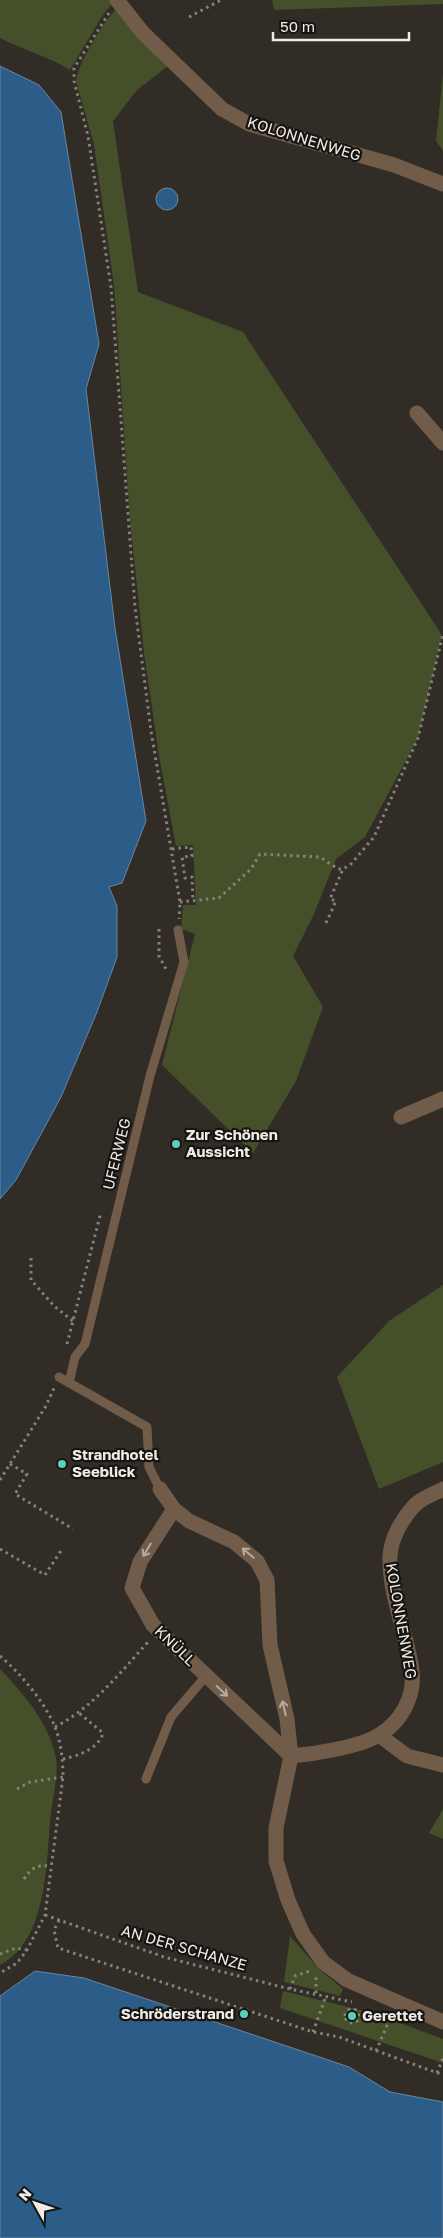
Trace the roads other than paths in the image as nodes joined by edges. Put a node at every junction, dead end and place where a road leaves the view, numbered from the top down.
1 (117, 1) edge
2 (443, 184) edge
3 (417, 413) dead end
4 (443, 443) edge
5 (178, 930) dead end
6 (443, 1099) edge
7 (401, 1117) dead end
8 (58, 1377) road end
9 (69, 1383) junction
10 (443, 1488) edge
11 (160, 1489) joint
12 (174, 1509) junction
13 (206, 1676) junction
14 (379, 1735) junction
15 (291, 1756) junction
16 (443, 1765) edge
17 (146, 1779) dead end
18 (443, 2022) edge

1 - 2 street, KOLONNENWEG
3 - 4 street
5 - 9 lane, UFERWEG
6 - 7 street
8 - 9 lane
9 - 11 lane
10 - 14 street, KOLONNENWEG
11 - 12 street
12 -> 13 street, KNÜLL
15 -> 12 street
13 -> 15 street, KNÜLL
13 - 17 lane, KNÜLL
14 - 15 street, KOLONNENWEG
14 - 16 street
15 - 18 street

